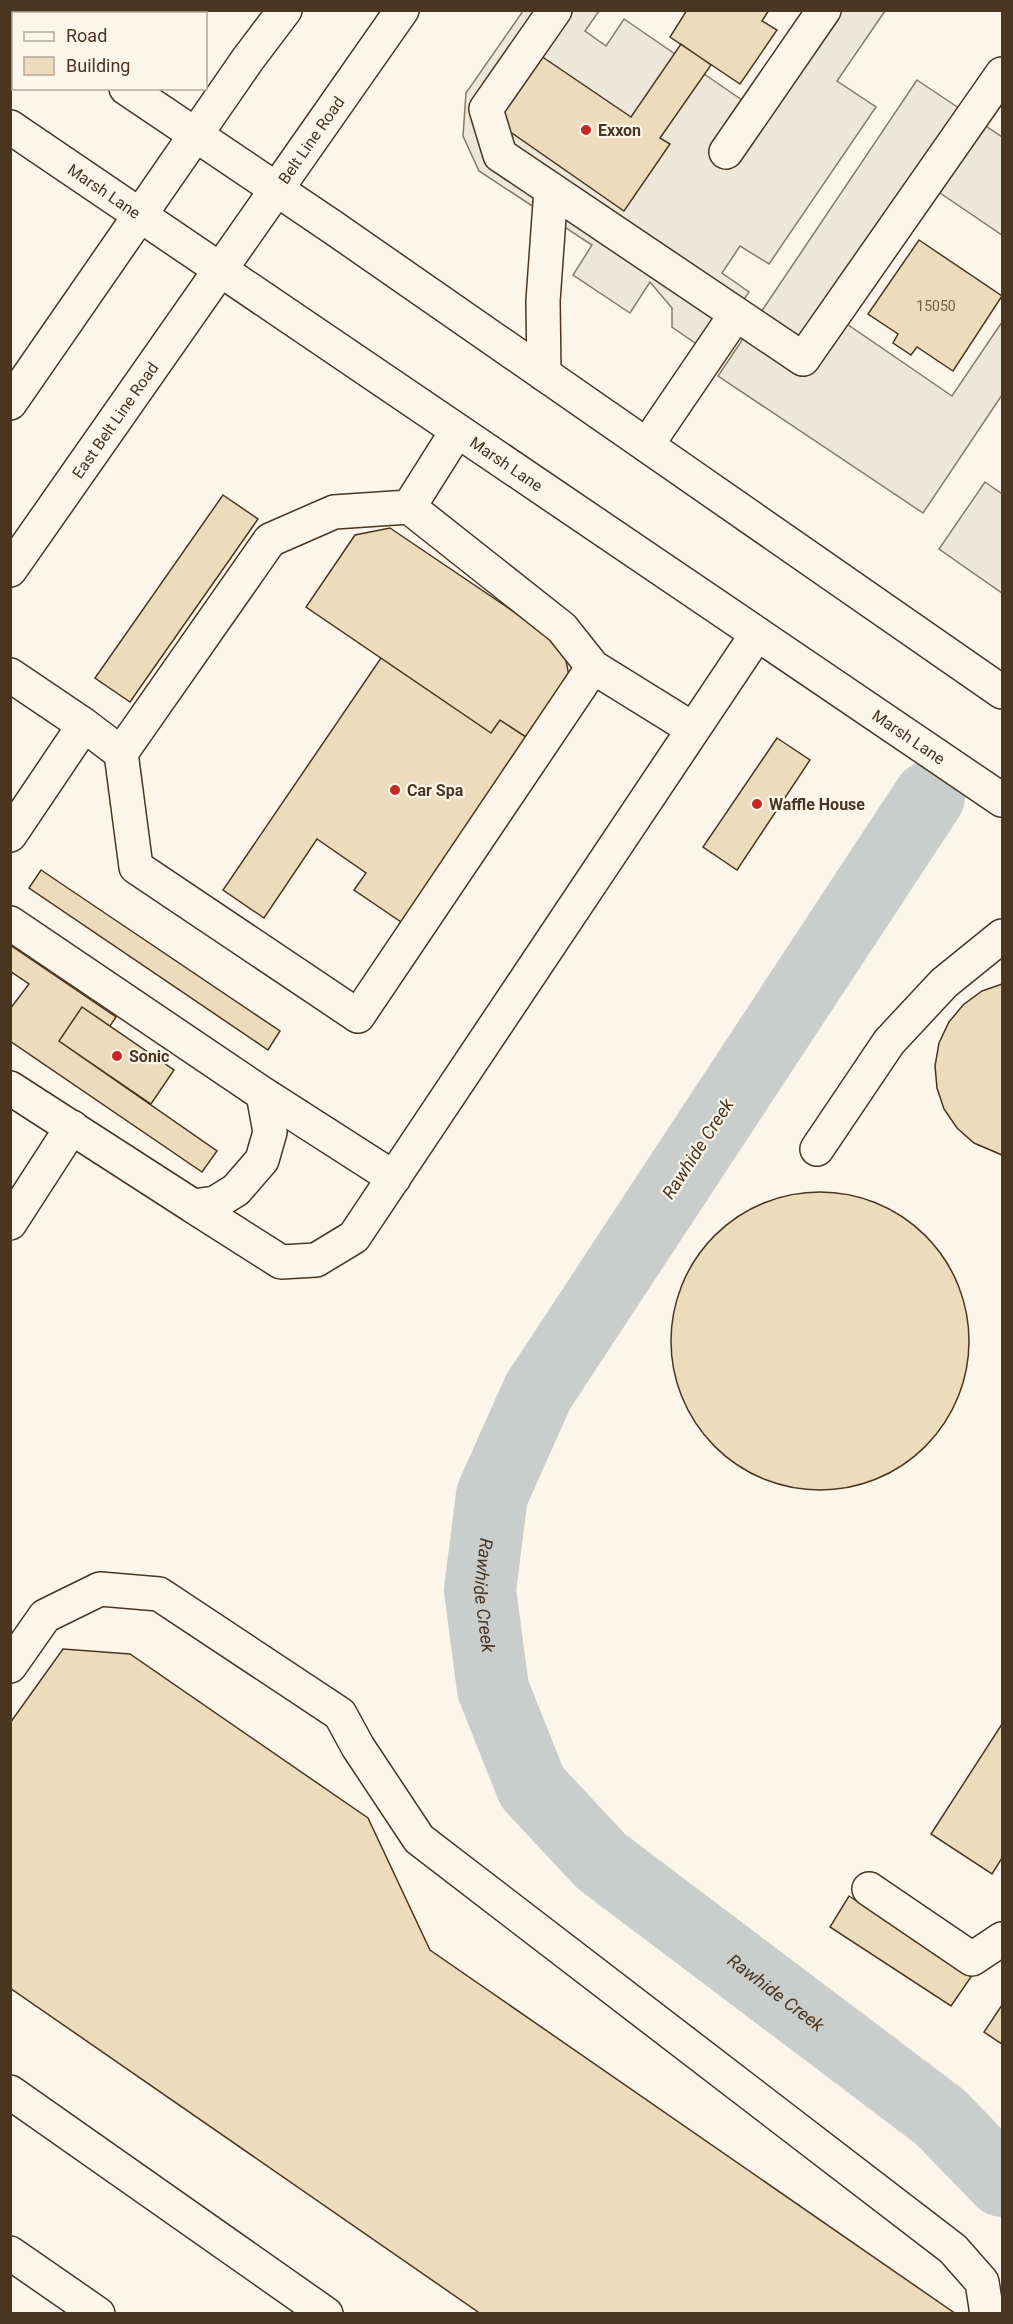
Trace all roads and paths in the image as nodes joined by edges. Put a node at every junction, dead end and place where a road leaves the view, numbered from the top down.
1 (150, 10) edge
2 (159, 10) edge
3 (285, 10) edge
4 (402, 10) edge
5 (555, 10) edge
6 (824, 10) edge
7 (1002, 74) edge
8 (129, 90) edge
9 (10, 126) edge
10 (196, 137) junction
11 (726, 152) dead end
12 (278, 189) junction
13 (551, 189) junction
14 (143, 215) junction
15 (220, 271) junction
16 (736, 314) junction
17 (544, 374) junction
18 (10, 403) edge
19 (457, 431) junction
20 (647, 446) junction
21 (409, 507) junction
22 (10, 570) edge
23 (757, 634) junction
24 (593, 667) junction
25 (10, 675) edge
26 (1002, 692) edge
27 (84, 725) junction
28 (693, 729) junction
29 (121, 753) junction
30 (1002, 800) edge
31 (10, 835) edge
32 (10, 923) edge
33 (1002, 936) edge
34 (10, 1088) edge
35 (263, 1094) junction
36 (72, 1127) junction
37 (817, 1149) dead end
38 (394, 1178) junction
39 (193, 1206) junction
40 (10, 1223) edge
41 (10, 1666) edge
42 (869, 1889) dead end
43 (1002, 1939) edge
44 (10, 2092) edge
45 (10, 2253) edge
46 (98, 2313) edge
47 (326, 2313) edge
48 (987, 2313) edge

1 - 2 main road
3 - 10 main road
4 - 12 main road, Belt Line Road
5 - 13 main road
6 - 11 main road
7 - 16 main road
8 - 10 main road
9 - 14 main road, Marsh Lane
10 - 12 main road
10 - 14 main road
12 - 15 main road, Belt Line Road
12 - 17 main road
13 - 16 main road
13 - 17 main road
14 - 15 main road, Marsh Lane
14 - 18 main road
15 - 19 main road, Marsh Lane
15 - 22 main road, East Belt Line Road
16 - 20 main road
17 - 20 main road
19 - 21 main road
19 - 23 main road, Marsh Lane
20 - 26 main road
21 - 24 main road
21 - 29 main road
23 - 28 main road
23 - 30 main road, Marsh Lane
24 - 28 main road
24 - 29 main road
25 - 27 main road
27 - 29 main road
27 - 31 main road
28 - 38 main road
32 - 35 main road
33 - 37 main road
34 - 36 main road
35 - 38 main road
35 - 39 main road
36 - 39 main road
36 - 40 main road
38 - 39 main road
41 - 48 main road
42 - 43 main road
44 - 47 main road
45 - 46 main road

